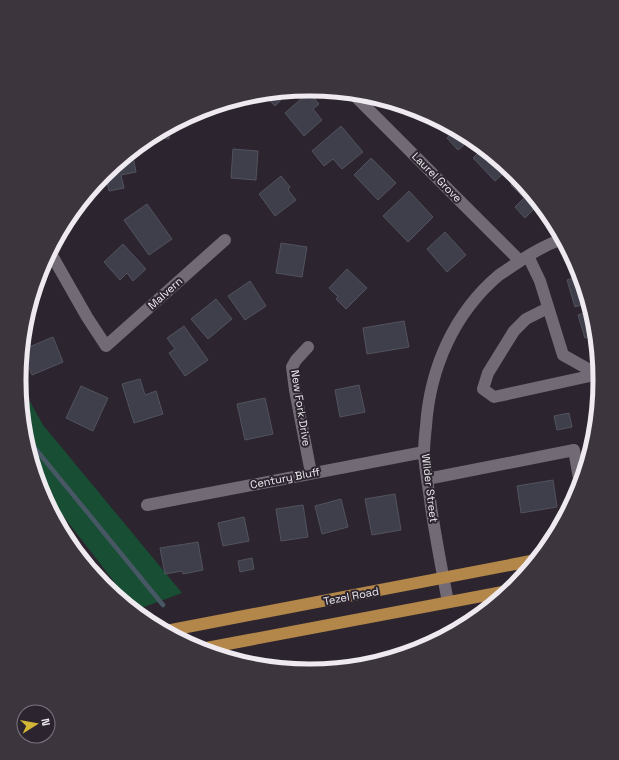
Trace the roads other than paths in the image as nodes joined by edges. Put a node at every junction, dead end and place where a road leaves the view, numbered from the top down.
1 (361, 101) edge
2 (225, 240) dead end
3 (557, 241) edge
4 (54, 258) edge
5 (524, 258) junction
6 (548, 308) junction
7 (308, 348) dead end
8 (593, 372) edge
9 (593, 375) edge
10 (424, 452) junction
11 (578, 472) edge
12 (311, 473) junction
13 (427, 479) junction
14 (147, 505) dead end
15 (527, 562) edge
16 (444, 578) junction
17 (496, 593) edge
18 (448, 602) junction
19 (175, 629) edge
20 (214, 647) edge

1 - 5 street, Laurel Grove
2 - 4 street, Malvern
3 - 5 street, Wilder Street
5 - 6 street, Laurel Grove
5 - 10 street, Wilder Street
6 - 8 street, Laurel Grove
6 - 9 street
7 - 12 street, New Fork Drive
10 - 12 street, Century Bluff
10 - 13 street, Wilder Street
11 - 13 street
12 - 14 street, Century Bluff
13 - 16 street, Wilder Street
15 - 16 main road, Tezel Road
16 - 18 street, Wilder Street
16 - 19 main road, Tezel Road
17 - 18 main road
18 - 20 main road

